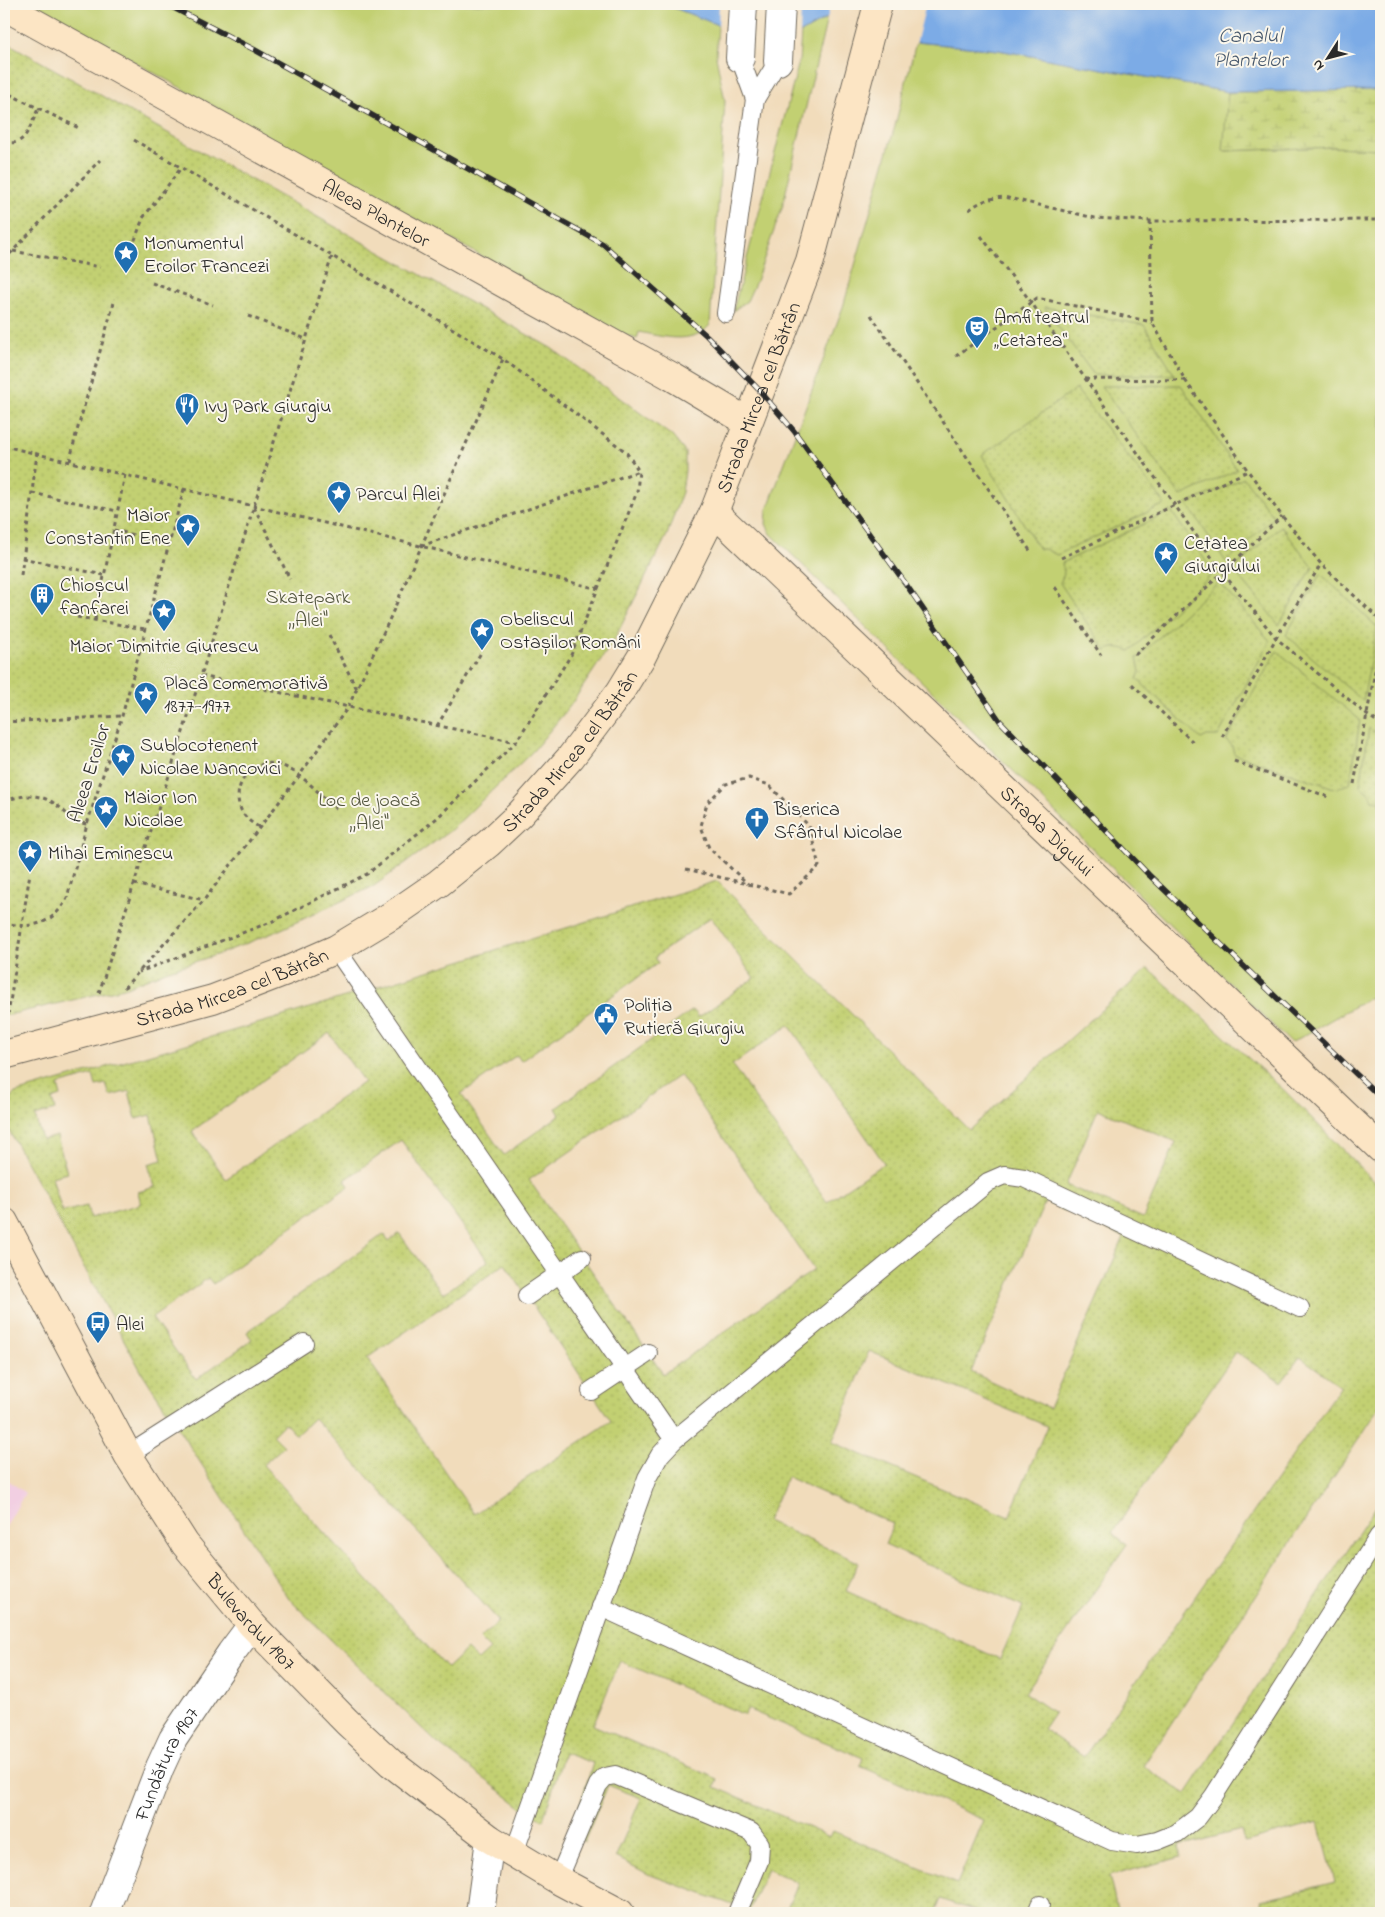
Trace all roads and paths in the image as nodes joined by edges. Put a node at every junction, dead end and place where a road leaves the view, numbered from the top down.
1 (743, 4) edge
2 (781, 4) edge
3 (878, 4) edge
4 (4, 6) edge
5 (740, 58) joint
6 (778, 61) joint
7 (4, 89) edge
8 (754, 99) junction
9 (38, 109) junction
10 (79, 128) dead end
11 (134, 140) dead end
12 (4, 141) edge
13 (100, 160) dead end
14 (181, 168) junction
15 (969, 210) dead end
16 (1381, 220) edge
17 (1150, 221) junction
18 (981, 236) dead end
19 (132, 248) dead end
20 (13, 251) junction
21 (332, 256) junction
22 (4, 260) edge
23 (100, 267) dead end
24 (152, 283) dead end
25 (116, 299) dead end
26 (1030, 302) junction
27 (213, 304) dead end
28 (726, 313) dead end
29 (871, 315) dead end
30 (248, 316) dead end
31 (1152, 322) junction
32 (306, 339) junction
33 (956, 356) dead end
34 (503, 360) junction
35 (1085, 379) junction
36 (1186, 380) junction
37 (748, 422) junction
38 (4, 446) edge
39 (37, 454) junction
40 (70, 461) junction
41 (639, 471) junction
42 (1248, 471) junction
43 (125, 475) junction
44 (184, 490) junction
45 (32, 493) junction
46 (1175, 505) junction
47 (254, 507) junction
48 (117, 511) junction
49 (714, 512) junction
50 (1282, 516) junction
51 (114, 530) junction
52 (169, 544) junction
53 (420, 546) junction
54 (1031, 552) dead end
55 (22, 558) junction
56 (1061, 558) dead end
57 (1321, 564) junction
58 (1222, 572) junction
59 (21, 575) dead end
60 (104, 575) junction
61 (290, 579) dead end
62 (1055, 587) dead end
63 (599, 589) junction
64 (4, 605) edge
65 (11, 606) dead end
66 (76, 616) dead end
67 (95, 620) junction
68 (1381, 621) edge
69 (145, 629) junction
70 (329, 635) dead end
71 (1276, 638) junction
72 (1381, 639) edge
73 (482, 651) dead end
74 (1134, 655) dead end
75 (1101, 656) dead end
76 (201, 676) junction
77 (1132, 684) dead end
78 (357, 689) junction
79 (348, 708) junction
80 (1367, 715) junction
81 (122, 716) junction
82 (4, 722) edge
83 (1381, 724) edge
84 (437, 726) junction
85 (1222, 737) dead end
86 (516, 742) junction
87 (1195, 744) dead end
88 (1234, 762) dead end
89 (299, 776) junction
90 (1354, 784) dead end
91 (1331, 798) dead end
92 (4, 801) edge
93 (1373, 808) dead end
94 (1381, 809) edge
95 (337, 810) dead end
96 (88, 824) junction
97 (259, 827) junction
98 (686, 869) dead end
99 (30, 873) dead end
100 (134, 884) junction
101 (748, 884) junction
102 (204, 900) junction
103 (4, 922) edge
104 (22, 925) junction
105 (336, 949) junction
106 (139, 972) junction
107 (124, 988) dead end
108 (99, 993) dead end
109 (8, 1015) dead end
110 (4, 1055) edge
111 (1381, 1149) edge
112 (4, 1222) edge
113 (582, 1258) dead end
114 (560, 1274) junction
115 (527, 1296) dead end
116 (1300, 1308) dead end
117 (304, 1343) dead end
118 (648, 1353) dead end
119 (625, 1368) junction
120 (591, 1391) dead end
121 (674, 1440) junction
122 (128, 1456) junction
123 (1379, 1536) dead end
124 (601, 1607) junction
125 (252, 1625) junction
126 (490, 1839) junction
127 (514, 1853) junction
128 (558, 1880) junction
129 (104, 1913) edge
130 (480, 1913) edge
131 (620, 1913) edge
132 (737, 1913) edge

1 - 5 street
2 - 6 street
3 - 37 main road, Strada Mircea cel Bătrân
4 - 37 main road, Aleea Plantelor
5 - 8 lane
6 - 8 lane
7 - 9 path
8 - 28 lane
9 - 10 path
9 - 12 path
11 - 14 path
13 - 20 path
14 - 19 path
14 - 21 path
15 - 17 path
16 - 17 path
17 - 31 path
18 - 26 path
20 - 22 path
20 - 23 path
21 - 32 path
21 - 34 path
24 - 27 path
25 - 40 path
26 - 31 path
26 - 33 path
26 - 35 path
29 - 54 path
30 - 32 path
31 - 36 path
32 - 47 path
34 - 41 path
34 - 53 path
35 - 36 path
35 - 46 path
36 - 42 path
37 - 49 main road, Strada Mircea cel Bătrân
38 - 39 path
39 - 40 path
39 - 45 path
40 - 43 path
41 - 53 path
41 - 63 path
42 - 46 path
42 - 50 path
43 - 44 path
43 - 48 path
44 - 47 path
44 - 52 path, Aleea Eroilor
45 - 48 path
45 - 55 path
46 - 56 path
46 - 58 path
47 - 53 path
47 - 61 path
47 - 76 path
48 - 51 path
49 - 105 main road, Strada Mircea cel Bătrân
49 - 111 main road, Strada Digului
50 - 57 path
50 - 58 path
51 - 52 path
51 - 60 path
52 - 69 path, Aleea Eroilor
53 - 63 path
53 - 78 path
55 - 59 path
55 - 60 path
57 - 68 path
57 - 71 path
58 - 71 path
58 - 74 path
60 - 67 path
62 - 75 path
63 - 86 path
64 - 65 path
66 - 67 path
67 - 69 path
69 - 81 path, Aleea Eroilor
70 - 78 path
71 - 80 path
71 - 85 path
72 - 80 path
73 - 84 path
76 - 79 path
76 - 100 path
77 - 87 path
78 - 79 path
79 - 84 path
79 - 89 path
80 - 83 path
80 - 90 path
81 - 82 path, Aleea Eroilor
81 - 96 path, Aleea Eroilor
84 - 86 path
86 - 106 path
88 - 91 path
89 - 95 path
89 - 97 path
89 - 97 path
92 - 96 path
93 - 94 path
96 - 104 path, Aleea Eroilor
97 - 102 path
98 - 101 path
99 - 104 path
100 - 102 path
100 - 108 path
101 - 101 path
102 - 106 path
103 - 104 path
104 - 109 path
105 - 110 main road, Strada Mircea cel Bătrân
105 - 114 lane
106 - 107 path
112 - 122 main road, Bulevardul 1907
113 - 114 lane
114 - 115 lane
114 - 119 lane
116 - 121 lane
117 - 122 lane
118 - 119 lane
119 - 120 lane
119 - 121 lane
121 - 124 lane
122 - 125 main road, Bulevardul 1907
123 - 124 lane
124 - 127 lane
125 - 126 main road, Bulevardul 1907
125 - 129 street, Fundătura 1907
126 - 127 main road, Bulevardul 1907
126 - 130 street
127 - 128 main road, Bulevardul 1907
128 - 131 main road, Bulevardul 1907
128 - 132 lane

